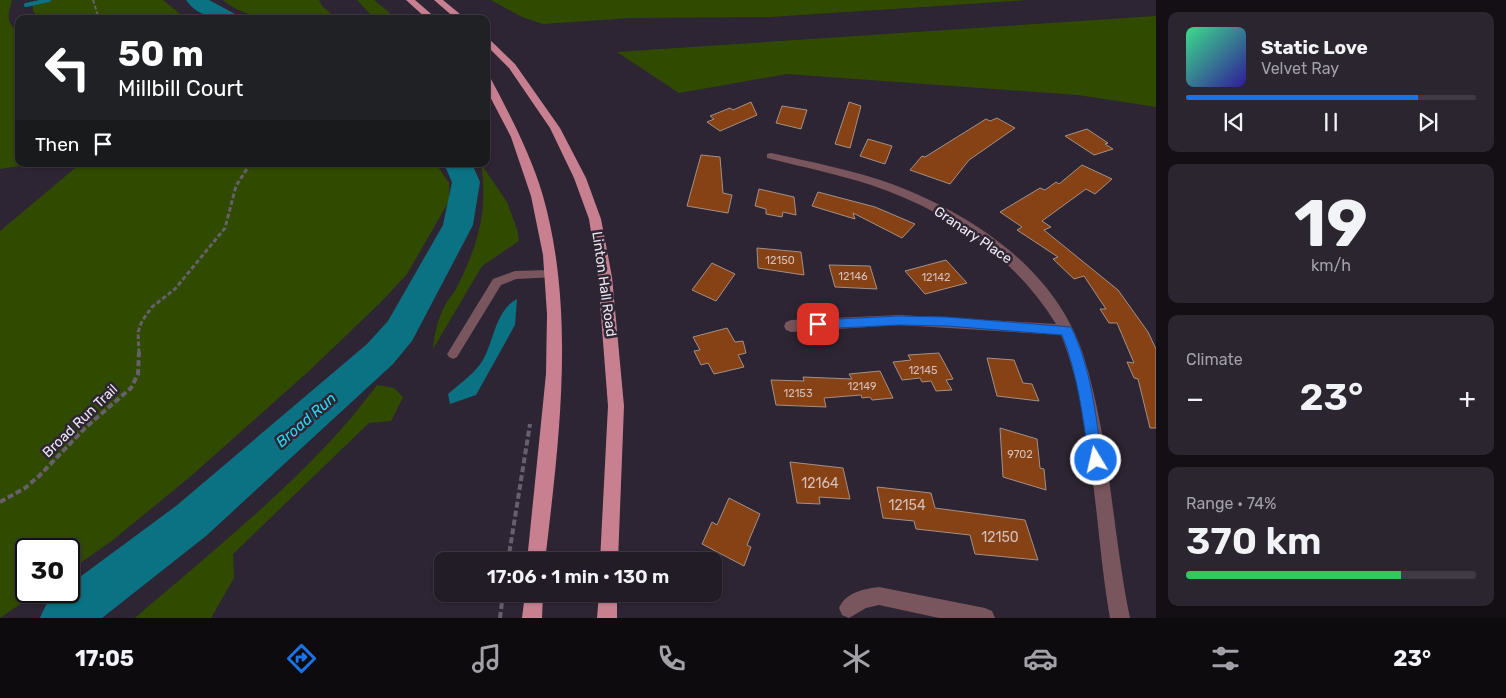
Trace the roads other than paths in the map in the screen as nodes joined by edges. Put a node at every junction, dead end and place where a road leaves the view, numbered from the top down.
1 (410, 0) edge
2 (438, 0) edge
3 (428, 15) edge
4 (457, 15) edge
5 (490, 43) edge
6 (490, 85) edge
7 (771, 156) dead end
8 (552, 274) junction
9 (791, 326) dead end
10 (1066, 330) junction
11 (452, 354) dead end
12 (537, 552) edge
13 (608, 552) edge
14 (533, 602) edge
15 (608, 602) edge
16 (848, 608) dead end
17 (532, 618) edge
18 (608, 618) edge
19 (986, 618) edge
20 (1120, 618) edge

1 - 3 main road
2 - 4 main road
5 - 13 main road, Linton Hall Road
6 - 8 main road
7 - 10 street, Granary Place
8 - 11 lane
8 - 12 main road
9 - 10 street
10 - 20 street, Granary Place
14 - 17 main road
15 - 18 main road
16 - 19 street

